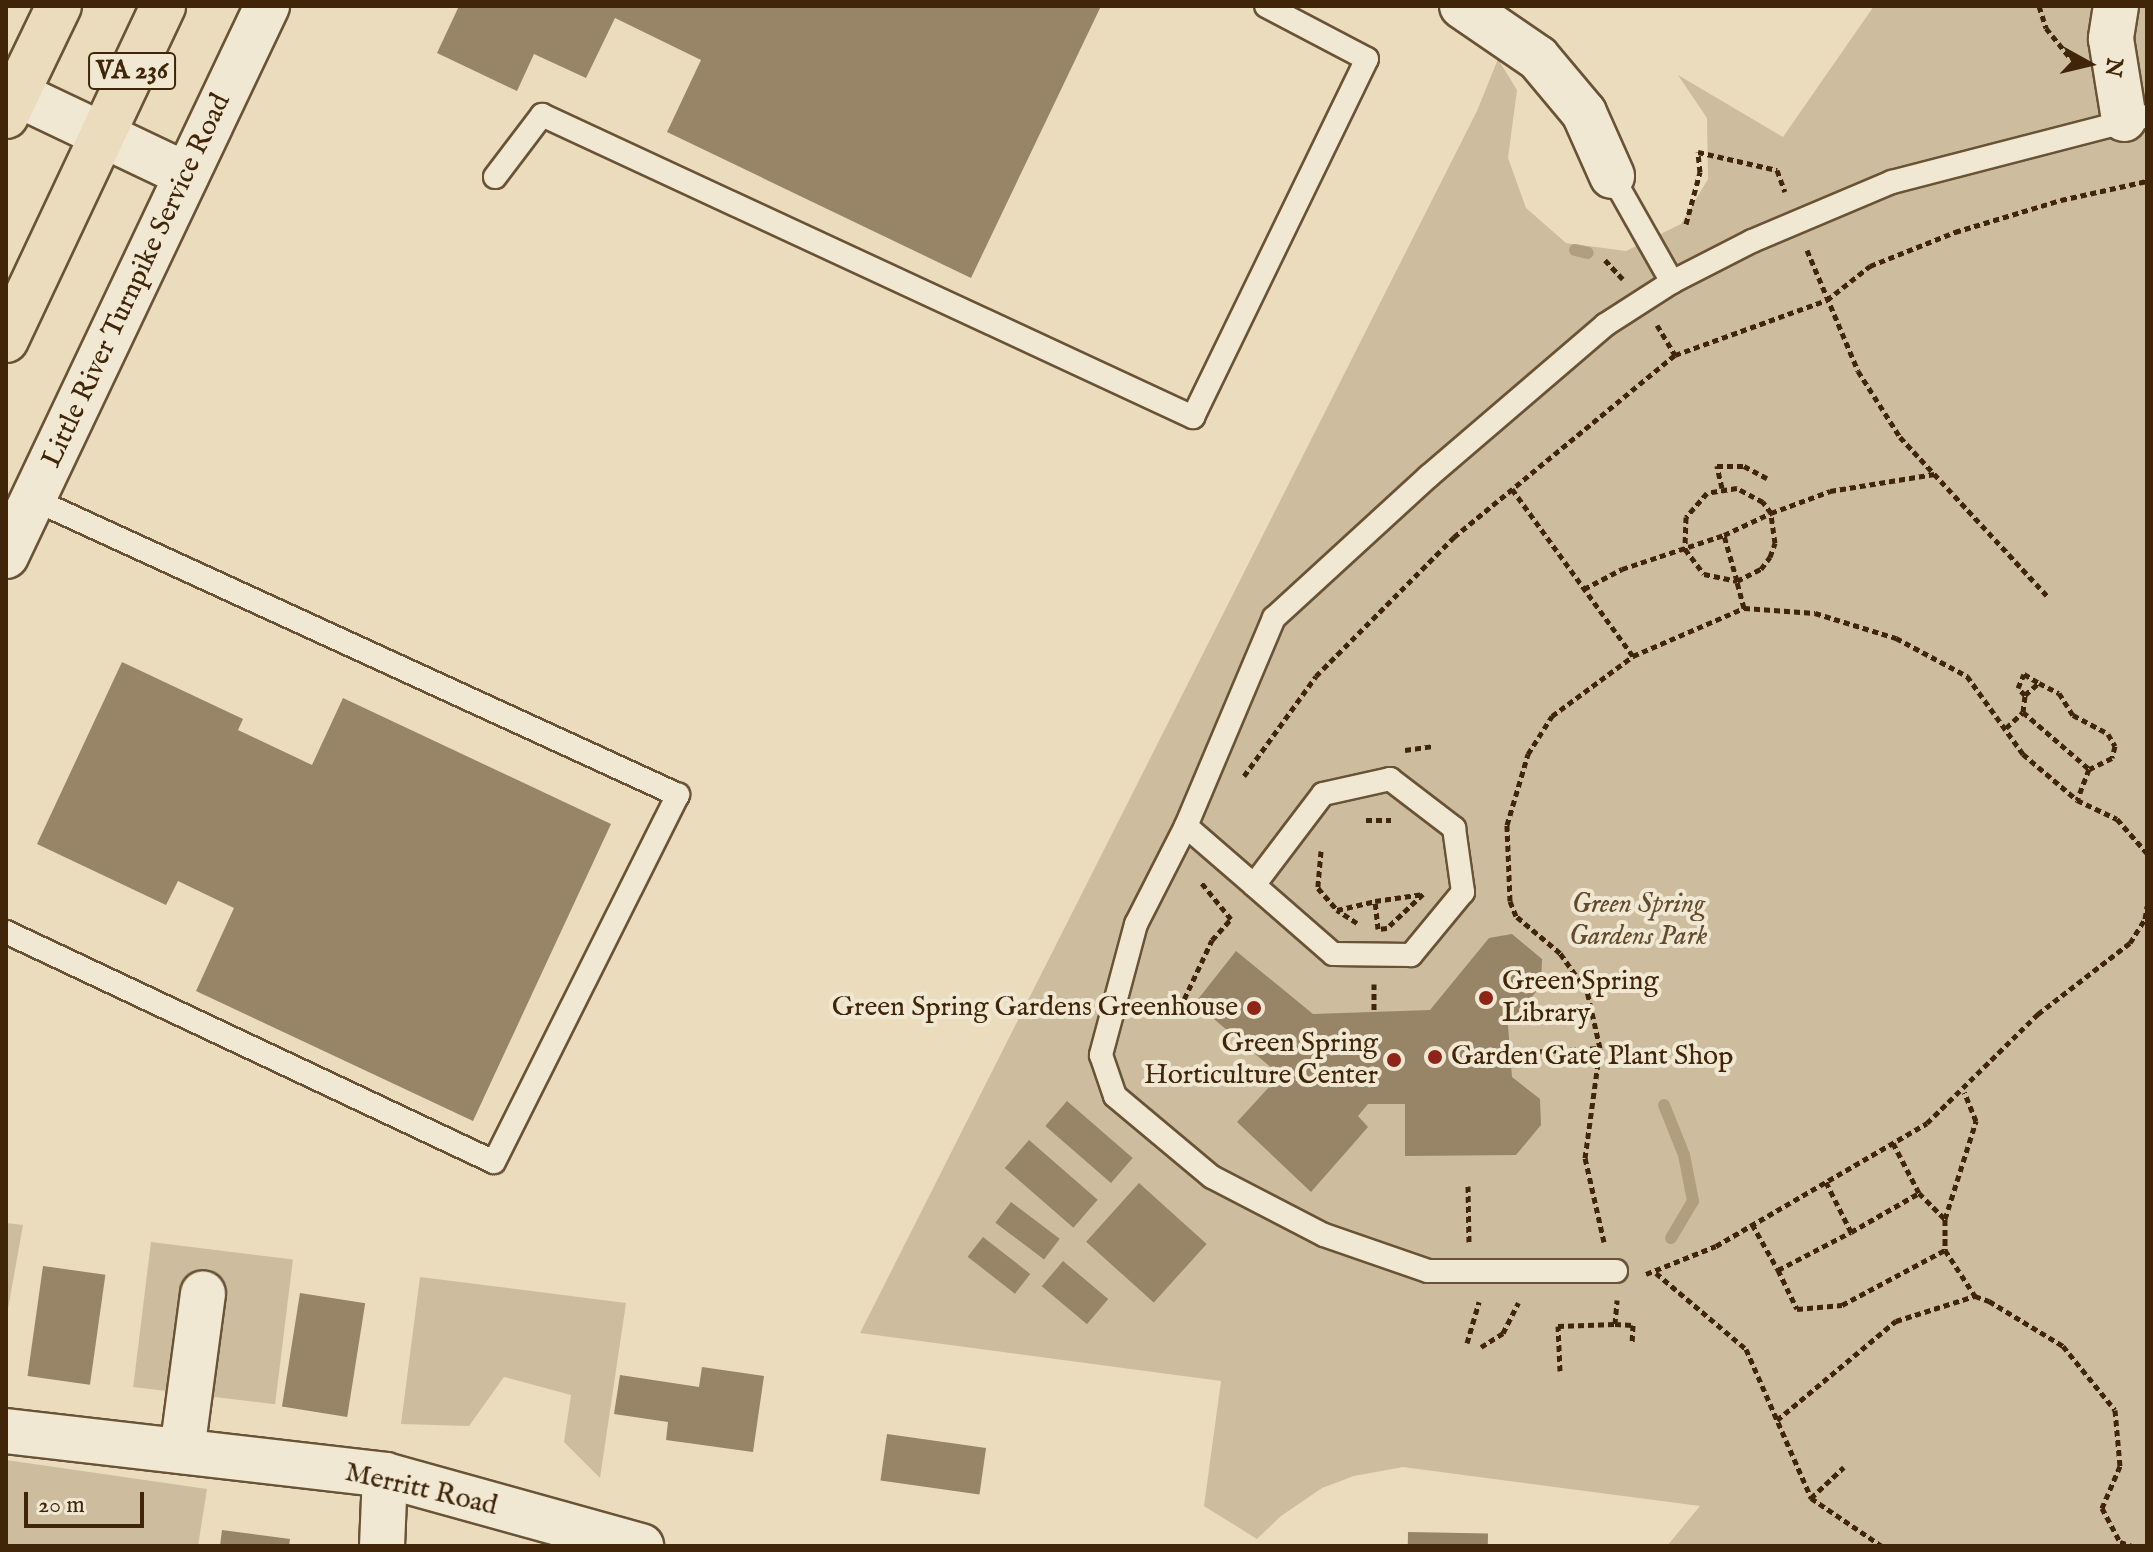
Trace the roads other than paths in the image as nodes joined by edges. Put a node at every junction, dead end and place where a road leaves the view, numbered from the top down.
1 (59, 6) edge
2 (163, 6) edge
3 (267, 6) edge
4 (1266, 6) edge
5 (1462, 6) edge
6 (2116, 6) edge
7 (9, 100) edge
8 (2135, 118) edge
9 (102, 136) junction
10 (187, 175) junction
11 (1612, 176) joint
12 (495, 177) dead end
13 (1672, 282) junction
14 (6, 340) edge
15 (33, 499) junction
16 (6, 556) edge
17 (1186, 826) junction
18 (1254, 885) junction
19 (6, 932) edge
20 (1616, 1271) road end
21 (203, 1293) dead end
22 (6, 1431) edge
23 (182, 1451) junction
24 (385, 1475) junction
25 (382, 1546) edge
26 (641, 1546) edge

1 - 7 main road
2 - 9 main road, VA 236
3 - 10 street, Little River Turnpike Service Road
4 - 12 lane
5 - 11 street
6 - 8 street
7 - 9 street
8 - 13 lane
9 - 10 street
9 - 14 main road, VA 236
10 - 15 street, Little River Turnpike Service Road
11 - 13 lane
13 - 17 lane
15 - 16 street, Little River Turnpike Service Road
15 - 19 lane
17 - 18 lane
17 - 20 lane
18 - 18 lane
21 - 23 street
22 - 23 street, Merritt Road
23 - 24 street, Merritt Road
24 - 25 street
24 - 26 street, Merritt Road

